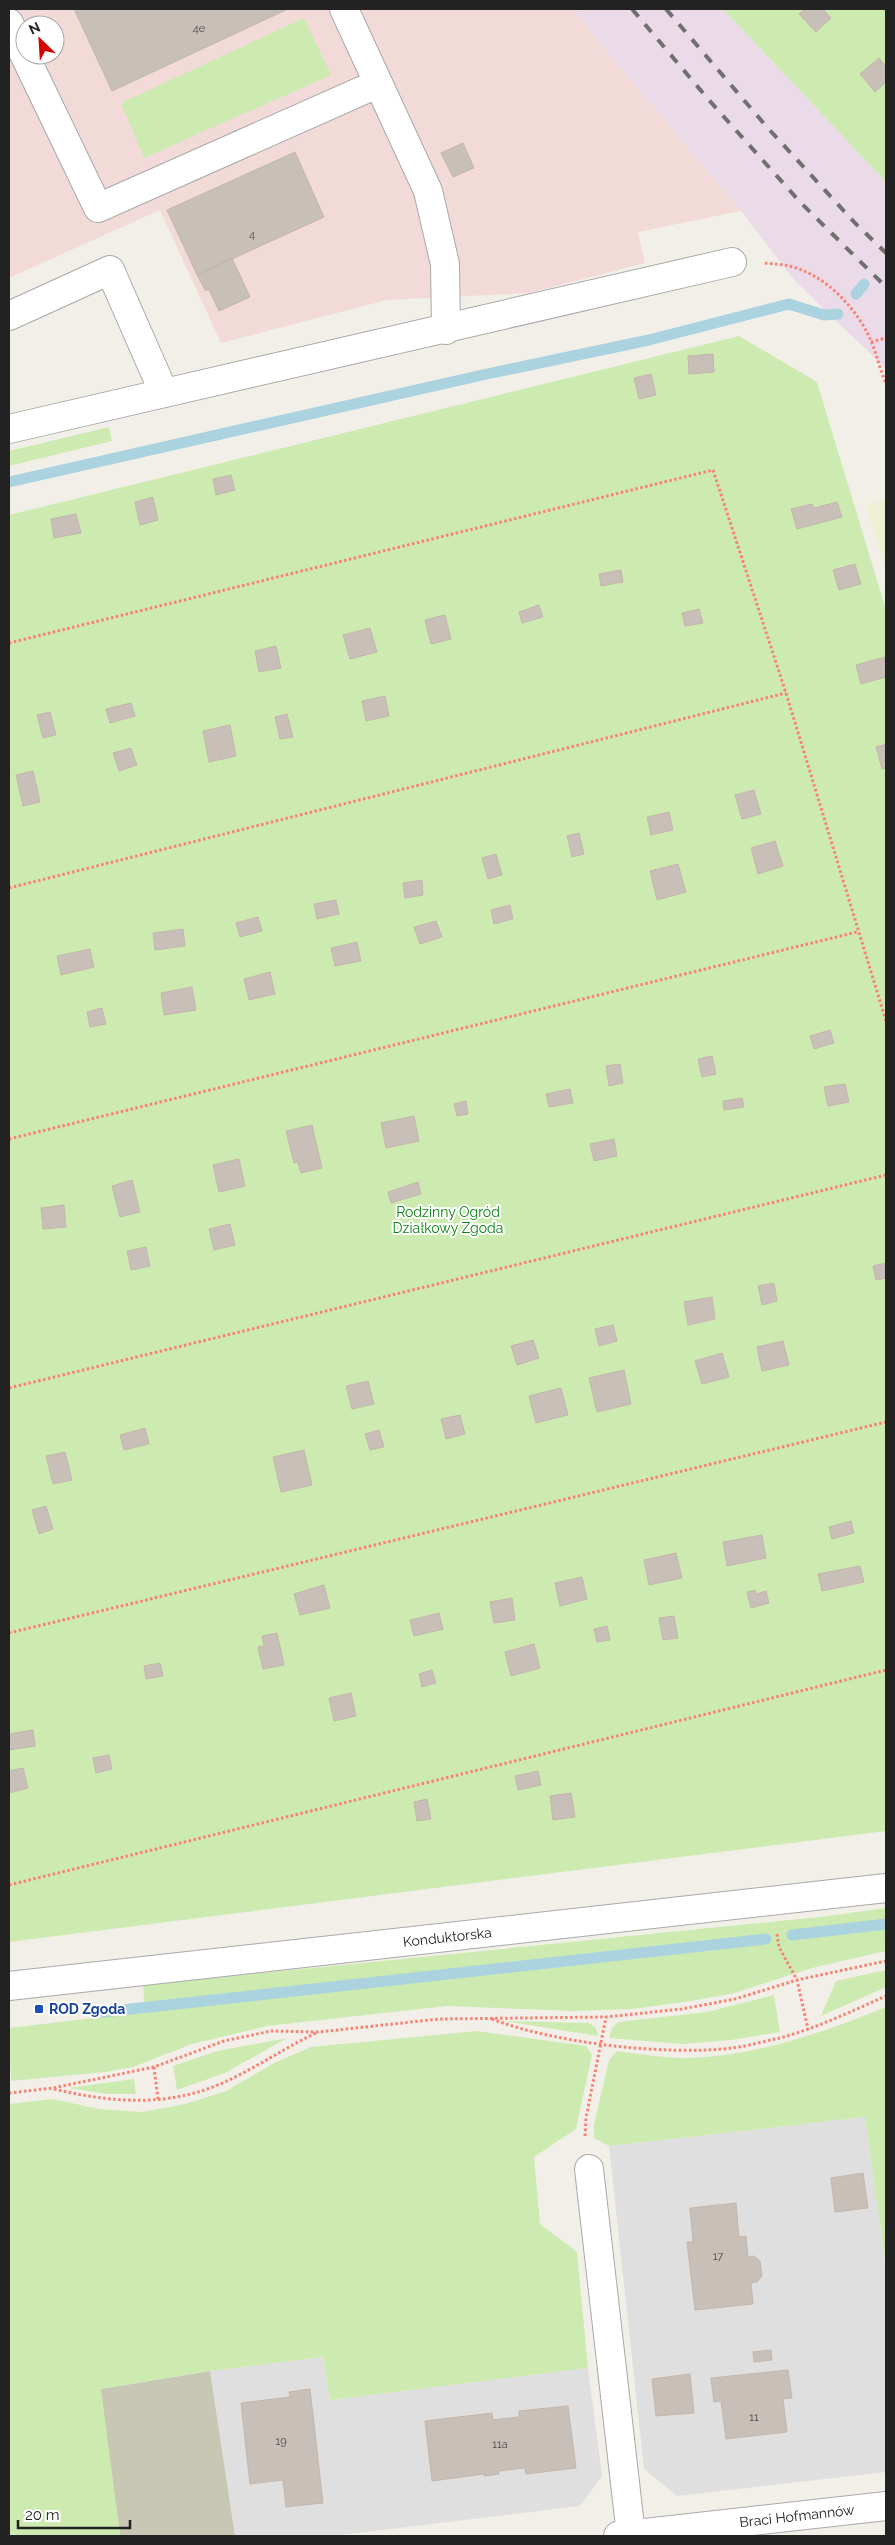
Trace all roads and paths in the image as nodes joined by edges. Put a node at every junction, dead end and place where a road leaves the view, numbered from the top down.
1 (344, 9) edge
2 (9, 23) edge
3 (377, 84) junction
4 (732, 262) joint
5 (9, 316) edge
6 (446, 330) junction
7 (886, 338) edge
8 (872, 342) junction
9 (886, 383) edge
10 (164, 393) junction
11 (9, 430) edge
12 (9, 643) edge
13 (786, 694) junction
14 (9, 888) edge
15 (858, 932) junction
16 (886, 1021) edge
17 (9, 1138) edge
18 (886, 1175) edge
19 (9, 1388) edge
20 (886, 1422) edge
21 (9, 1633) edge
22 (886, 1670) edge
23 (9, 1885) edge
24 (886, 1888) edge
25 (772, 1901) junction
26 (886, 1961) edge
27 (797, 1980) junction
28 (9, 1986) edge
29 (886, 1996) edge
30 (606, 2017) junction
31 (492, 2019) junction
32 (808, 2029) junction
33 (319, 2032) junction
34 (602, 2043) junction
35 (154, 2068) junction
36 (53, 2088) junction
37 (9, 2093) edge
38 (158, 2099) junction
39 (589, 2169) joint
40 (886, 2506) edge
41 (625, 2535) edge

1 - 3 street
2 - 3 street
3 - 6 street
4 - 6 street
4 - 8 path
5 - 10 street
6 - 10 street
7 - 8 path
8 - 9 path
10 - 11 street
12 - 13 path
13 - 14 path
13 - 15 path
15 - 16 path
15 - 17 path
18 - 19 path
20 - 21 path
22 - 23 path
24 - 25 street, Konduktorska
25 - 27 path
25 - 28 street, Konduktorska
26 - 27 path
27 - 30 path
27 - 32 path
29 - 32 path
30 - 31 path
30 - 34 path
31 - 33 path
31 - 34 path
32 - 34 path
33 - 35 path
33 - 38 path
34 - 39 path
35 - 36 path
35 - 38 path
36 - 37 path
36 - 38 path
39 - 41 street
40 - 41 street, Braci Hofmannów

